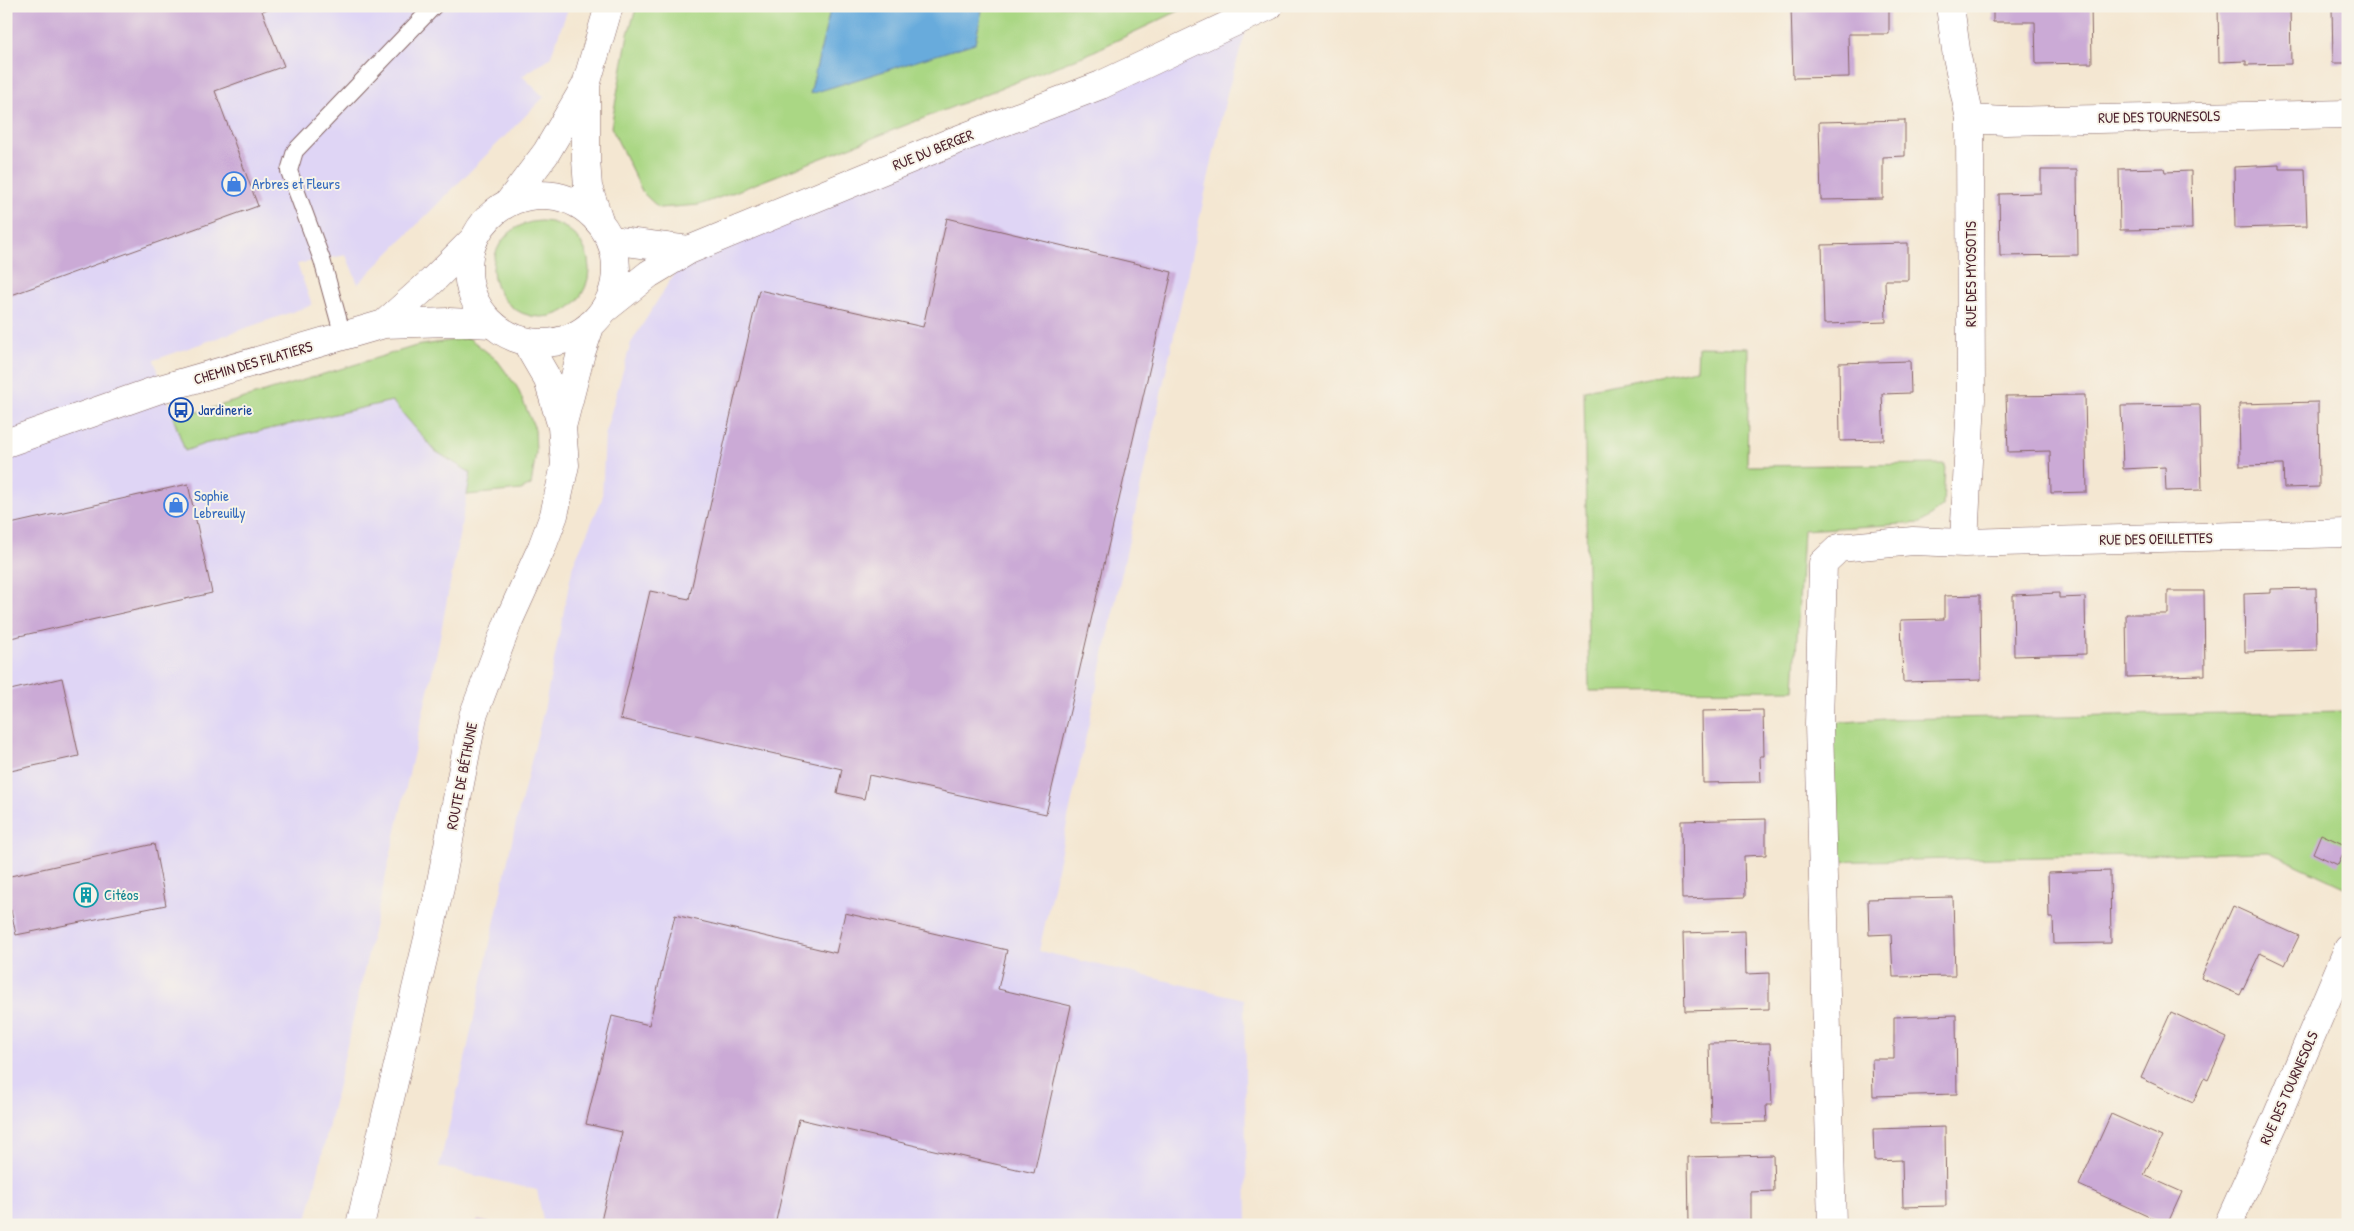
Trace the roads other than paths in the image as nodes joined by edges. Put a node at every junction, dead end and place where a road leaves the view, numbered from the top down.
1 (434, 6) edge
2 (609, 6) edge
3 (1269, 6) edge
4 (1950, 6) edge
5 (586, 86) junction
6 (2348, 114) edge
7 (1970, 119) junction
8 (510, 201) junction
9 (605, 230) junction
10 (474, 239) junction
11 (689, 250) junction
12 (598, 316) junction
13 (384, 324) junction
14 (492, 324) junction
15 (343, 336) junction
16 (526, 342) junction
17 (562, 427) junction
18 (6, 442) edge
19 (2348, 534) edge
20 (1964, 543) junction
21 (2348, 950) edge
22 (360, 1225) edge
23 (1832, 1225) edge
24 (2228, 1225) edge

1 - 15 lane
2 - 5 street
3 - 11 street, RUE DU BERGER
4 - 7 street, RUE DES MYOSOTIS
5 - 8 street
5 - 9 street
6 - 7 street, RUE DES TOURNESOLS
7 - 20 street, RUE DES MYOSOTIS
8 - 9 street
8 - 10 street
9 - 11 street
9 - 12 street
10 - 13 street, CHEMIN DES FILATIERS
10 - 14 street
11 - 12 street, RUE DU BERGER
12 - 16 street
12 - 17 street
13 - 14 street
13 - 15 street, CHEMIN DES FILATIERS
14 - 16 street
15 - 18 street, CHEMIN DES FILATIERS
16 - 17 street, ROUTE DE BÉTHUNE
17 - 22 street, ROUTE DE BÉTHUNE
19 - 20 street, RUE DES OEILLETTES
20 - 23 street, RUE DES OEILLETTES
21 - 24 street, RUE DES TOURNESOLS

